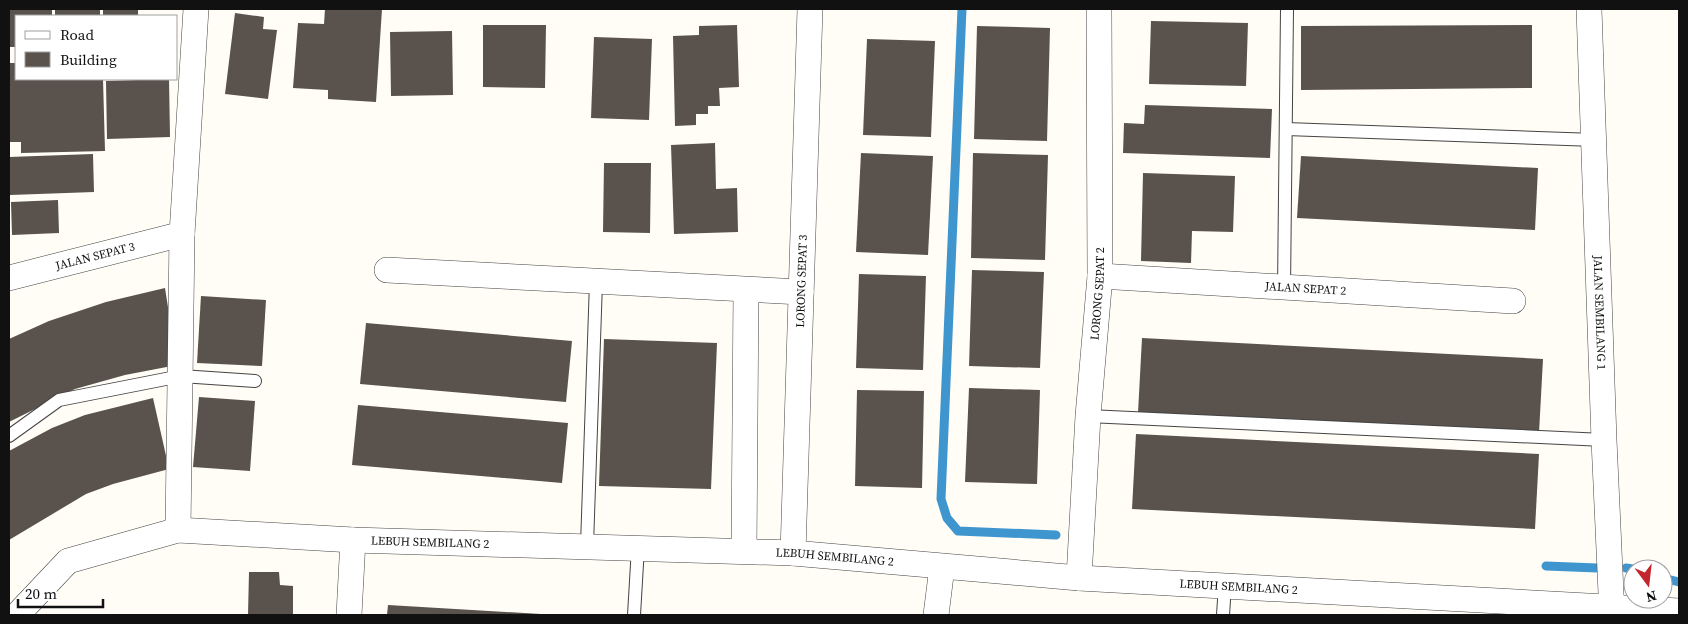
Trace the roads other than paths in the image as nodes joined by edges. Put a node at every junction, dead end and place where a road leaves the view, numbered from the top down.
1 (196, 9) edge
2 (810, 9) edge
3 (1099, 9) edge
4 (1287, 9) edge
5 (1589, 9) edge
6 (1286, 128) junction
7 (1595, 140) junction
8 (182, 234) junction
9 (387, 270) dead end
10 (1100, 276) junction
11 (9, 278) edge
12 (596, 282) junction
13 (1284, 289) junction
14 (746, 290) junction
15 (800, 292) junction
16 (1512, 301) dead end
17 (181, 376) junction
18 (255, 381) dead end
19 (1088, 416) junction
20 (9, 436) edge
21 (1604, 440) junction
22 (178, 530) junction
23 (353, 540) junction
24 (586, 545) junction
25 (638, 547) junction
26 (744, 550) junction
27 (793, 553) junction
28 (942, 567) junction
29 (1079, 578) junction
30 (1225, 585) junction
31 (1679, 611) edge
32 (1612, 612) edge
33 (17, 615) edge
34 (349, 615) edge
35 (634, 615) edge
36 (936, 615) edge
37 (1223, 615) edge

1 - 8 street
2 - 15 street, LORONG SEPAT 3
3 - 10 street, LORONG SEPAT 2
4 - 6 lane
5 - 7 street, JALAN SEMBILANG 1
6 - 7 lane
6 - 13 lane
7 - 21 street, JALAN SEMBILANG 1
8 - 11 street, JALAN SEPAT 3
8 - 17 street
9 - 12 street
10 - 13 street, JALAN SEPAT 2
10 - 19 street, LORONG SEPAT 2
12 - 14 street
12 - 24 lane
13 - 16 street, JALAN SEPAT 2
14 - 15 street
14 - 26 street
15 - 27 street, LORONG SEPAT 3
17 - 18 lane
17 - 20 lane
17 - 22 street
19 - 21 lane
19 - 29 street, LORONG SEPAT 2
21 - 32 street, JALAN SEMBILANG 1
22 - 23 street, LEBUH SEMBILANG 2
22 - 33 street, LEBUH SEMBILANG 2
23 - 24 street, LEBUH SEMBILANG 2
23 - 34 street
24 - 25 street, LEBUH SEMBILANG 2
25 - 26 street, LEBUH SEMBILANG 2
25 - 35 lane
26 - 27 street, LEBUH SEMBILANG 2
27 - 28 street, LEBUH SEMBILANG 2
28 - 29 street, LEBUH SEMBILANG 2
28 - 36 street
29 - 30 street, LEBUH SEMBILANG 2
30 - 32 street, LEBUH SEMBILANG 2
30 - 37 lane
31 - 32 street, LEBUH SEMBILANG 2

